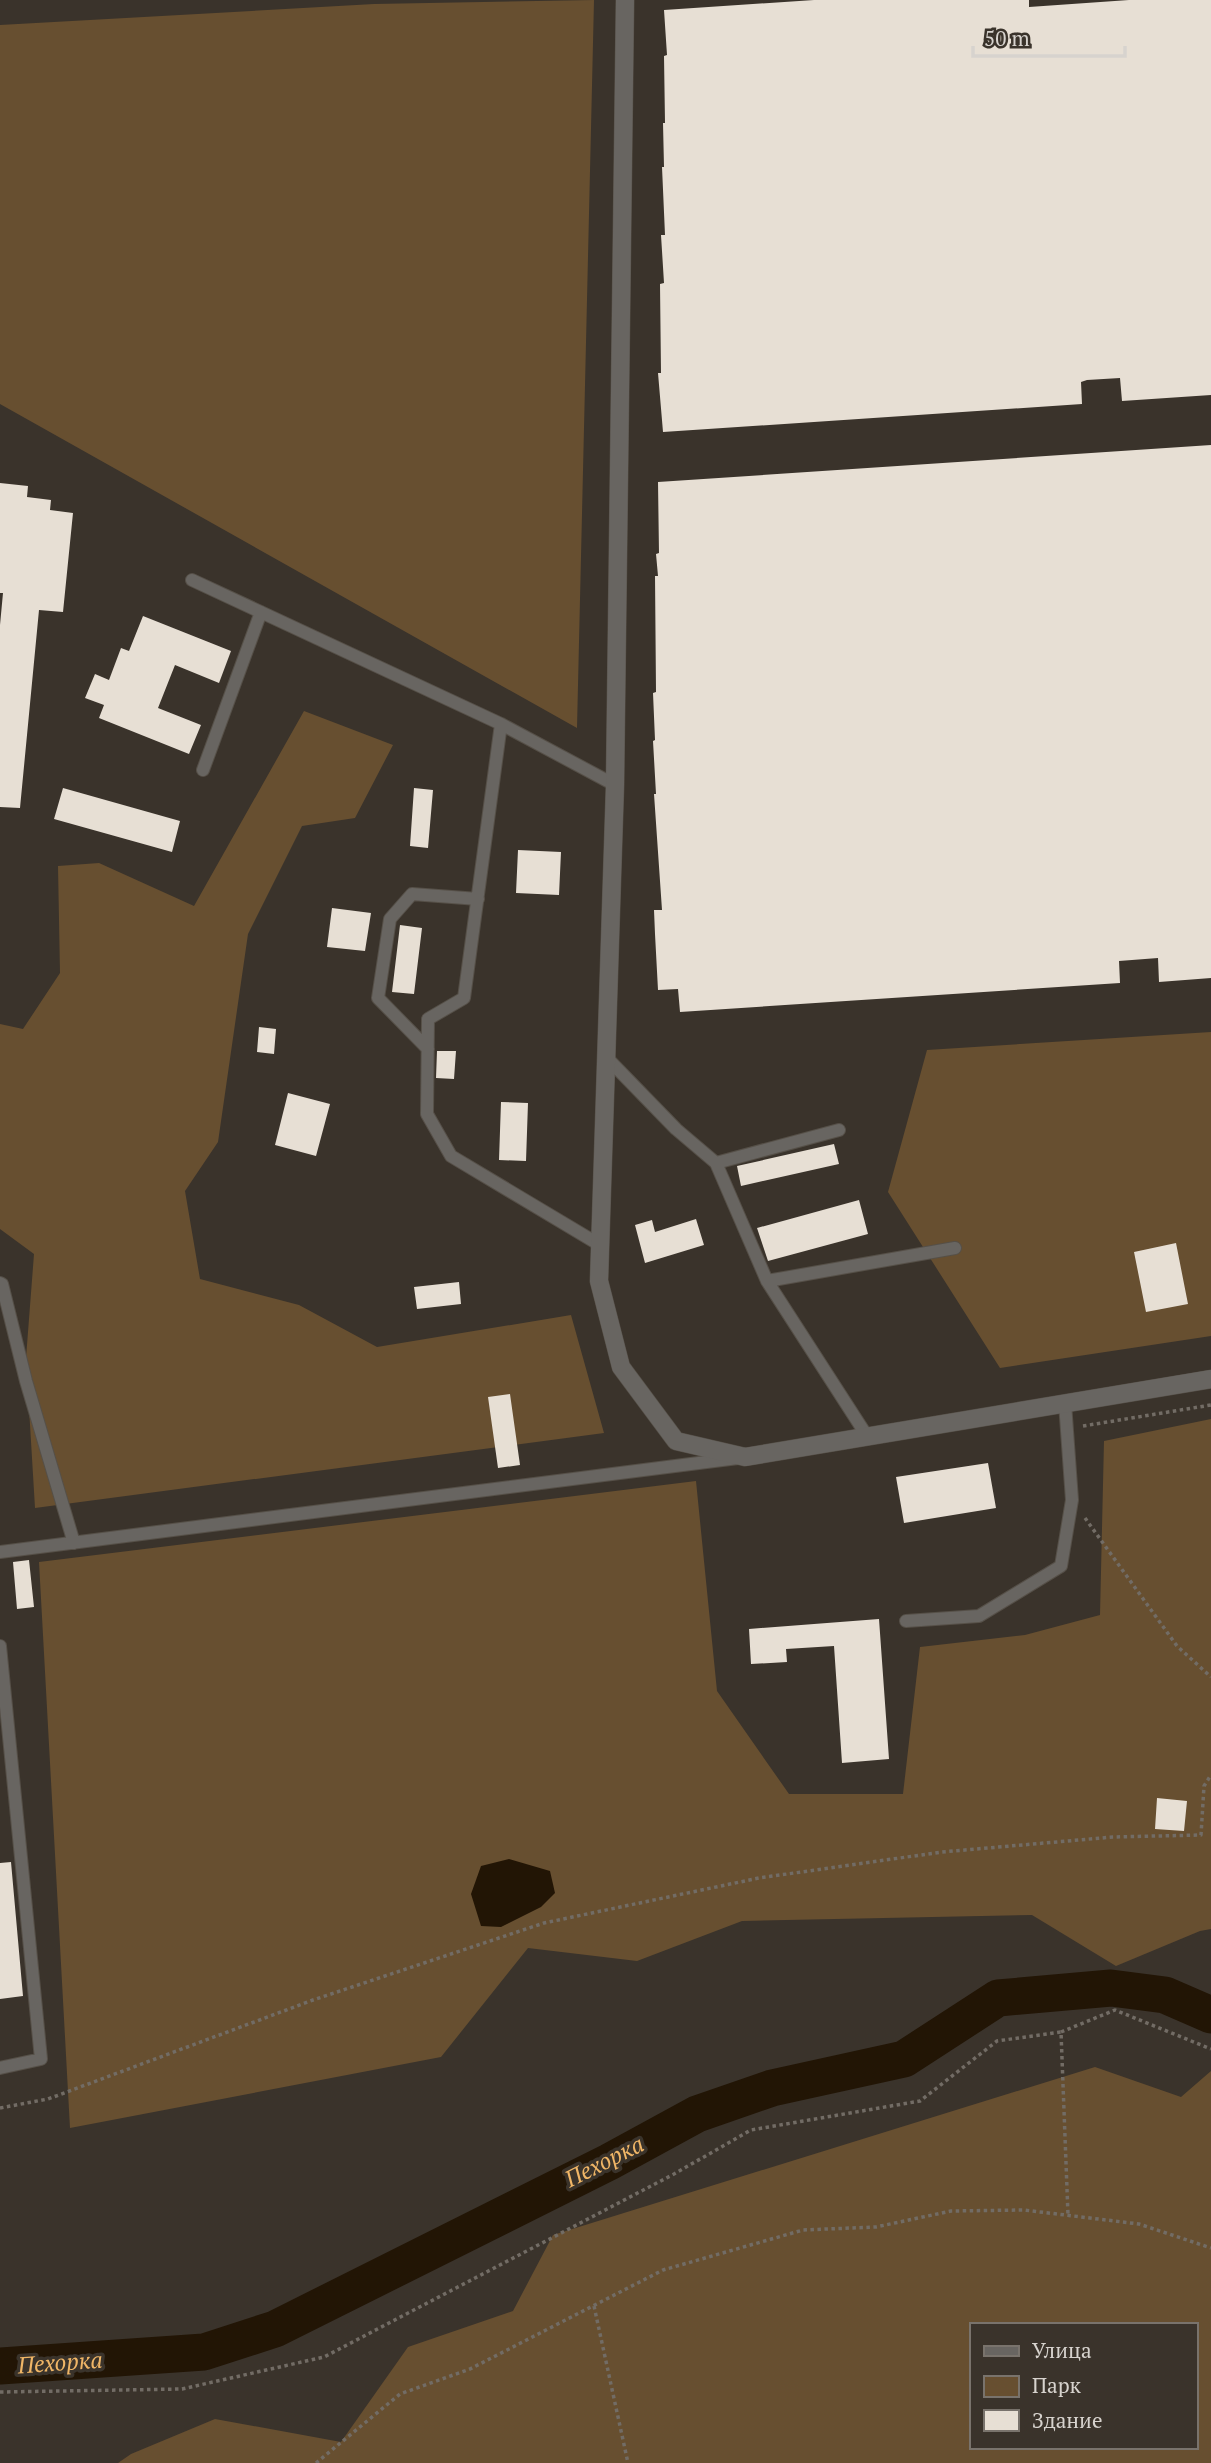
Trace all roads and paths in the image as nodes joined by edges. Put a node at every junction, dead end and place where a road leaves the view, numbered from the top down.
1 (625, 0) edge
2 (192, 580) dead end
3 (261, 612) junction
4 (501, 724) junction
5 (203, 770) dead end
6 (615, 785) junction
7 (478, 899) junction
8 (428, 1049) junction
9 (606, 1057) junction
10 (839, 1130) dead end
11 (716, 1163) junction
12 (600, 1245) junction
13 (955, 1248) dead end
14 (766, 1281) junction
15 (0, 1283) edge
16 (1211, 1379) edge
17 (1065, 1402) junction
18 (1211, 1405) edge
19 (1067, 1429) junction
20 (867, 1436) junction
21 (745, 1457) junction
22 (1072, 1500) junction
23 (74, 1544) junction
24 (0, 1552) edge
25 (906, 1621) dead end
26 (0, 1646) edge
27 (1211, 1677) edge
28 (1211, 1775) edge
29 (1061, 2032) junction
30 (1211, 2049) edge
31 (0, 2068) edge
32 (0, 2108) edge
33 (1068, 2215) junction
34 (1211, 2248) edge
35 (594, 2306) junction
36 (0, 2392) edge
37 (316, 2463) edge
38 (628, 2463) edge

1 - 6 street
2 - 3 lane
3 - 4 lane
3 - 5 lane
4 - 6 lane
4 - 7 lane
6 - 9 street
7 - 8 lane
7 - 8 lane
8 - 12 lane
9 - 11 lane
9 - 12 street
10 - 11 lane
11 - 14 lane
12 - 21 street
13 - 14 lane
14 - 20 lane
15 - 23 lane
16 - 17 street
17 - 19 lane
17 - 20 street
18 - 19 path
19 - 22 lane
20 - 21 street
21 - 23 lane
22 - 25 lane
22 - 27 path
23 - 24 lane
26 - 31 lane
28 - 32 path
29 - 30 path
29 - 33 path
29 - 36 path
33 - 34 path
33 - 35 path
35 - 37 path
35 - 38 path

